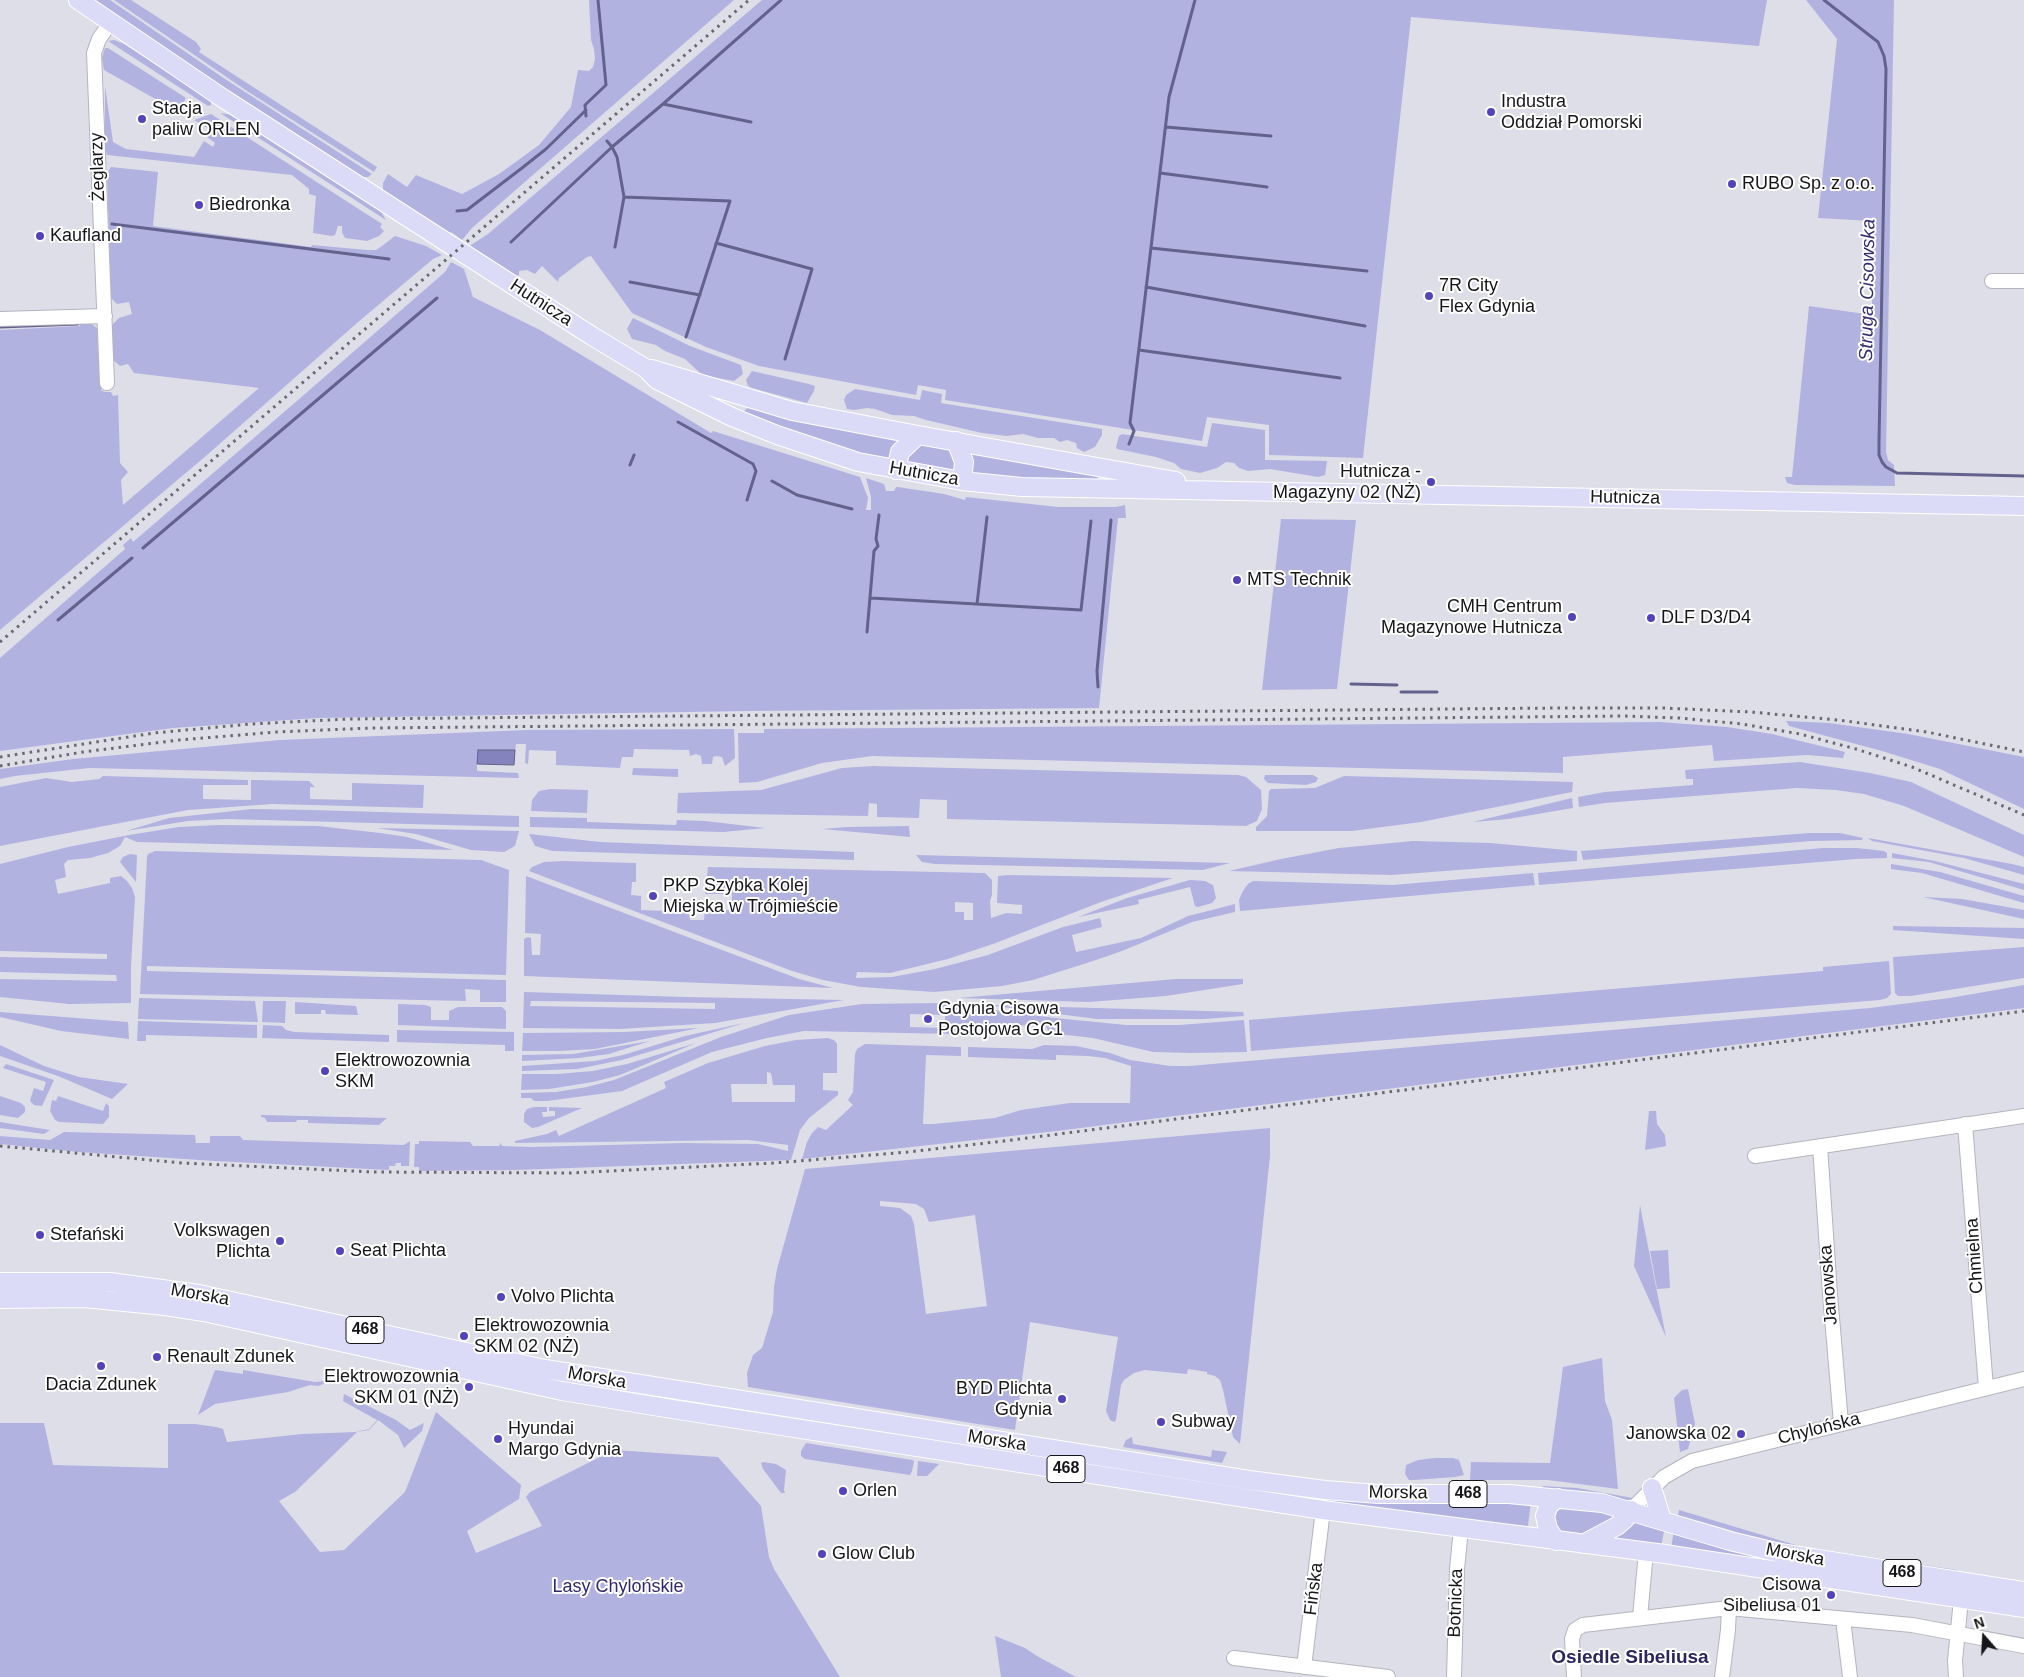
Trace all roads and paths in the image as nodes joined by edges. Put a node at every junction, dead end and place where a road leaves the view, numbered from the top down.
1 (78, 0) edge
2 (110, 23) junction
3 (1992, 281) dead end
4 (2024, 281) edge
5 (105, 316) junction
6 (0, 319) edge
7 (645, 368) junction
8 (107, 383) dead end
9 (743, 397) junction
10 (732, 417) junction
11 (918, 435) junction
12 (956, 441) junction
13 (1105, 469) junction
14 (896, 470) junction
15 (962, 481) junction
16 (1104, 489) junction
17 (1225, 490) junction
18 (2024, 506) edge
19 (2024, 1116) edge
20 (1965, 1124) junction
21 (1820, 1146) junction
22 (1755, 1156) dead end
23 (0, 1282) edge
24 (0, 1299) edge
25 (2024, 1379) edge
26 (1986, 1388) junction
27 (1841, 1423) junction
28 (1652, 1488) junction
29 (1558, 1498) junction
30 (1323, 1510) junction
31 (1630, 1510) junction
32 (1662, 1520) junction
33 (1461, 1529) junction
34 (1556, 1540) junction
35 (1582, 1544) junction
36 (1646, 1552) junction
37 (2024, 1591) edge
38 (1961, 1599) junction
39 (1729, 1608) junction
40 (2024, 1608) edge
41 (1640, 1617) junction
42 (1843, 1619) junction
43 (1958, 1635) junction
44 (2024, 1646) edge
45 (1234, 1658) dead end
46 (1304, 1667) junction
47 (1388, 1677) edge
48 (1454, 1677) edge
49 (1574, 1677) edge
50 (1722, 1677) edge
51 (1850, 1677) edge
52 (1956, 1677) edge

1 - 2 main road, Hutnicza
2 - 5 street, Żeglarzy
2 - 7 main road, Hutnicza
3 - 4 street
5 - 6 street
5 - 8 street, Żeglarzy
7 - 9 main road, Hutnicza
7 - 10 main road, Hutnicza
9 - 10 main road
9 - 11 main road, Hutnicza
10 - 14 main road, Hutnicza
11 - 12 main road, Hutnicza
11 - 14 main road
12 - 13 main road, Hutnicza
12 - 15 main road
13 - 16 main road
13 - 17 main road, Hutnicza
14 - 15 main road, Hutnicza
15 - 16 main road, Hutnicza
16 - 17 main road, Hutnicza
17 - 18 main road, Hutnicza
19 - 20 street
20 - 21 street
20 - 26 street, Chmielna
21 - 22 street
21 - 27 street, Janowska
23 - 29 main road, Morska / 468
24 - 30 main road, Morska / 468
25 - 26 street, Chylońska
26 - 27 street, Chylońska
27 - 28 street, Chylońska
28 - 31 street, Chylońska
28 - 32 main road
29 - 31 main road, Morska / 468
29 - 34 main road
30 - 33 main road, Morska / 468
30 - 46 street, Fińska
31 - 32 main road, Morska / 468
31 - 35 main road
32 - 37 main road, Morska / 468
33 - 34 main road, Morska / 468
33 - 48 street, Botnicka
34 - 35 main road, Morska / 468
35 - 36 main road, Morska / 468
36 - 38 main road, Morska / 468
36 - 41 street
38 - 40 main road, Morska / 468
38 - 43 street
39 - 41 street
39 - 42 street
39 - 50 street
41 - 49 street
42 - 43 street
42 - 51 street
43 - 44 street
43 - 52 street
45 - 46 street
46 - 47 street

